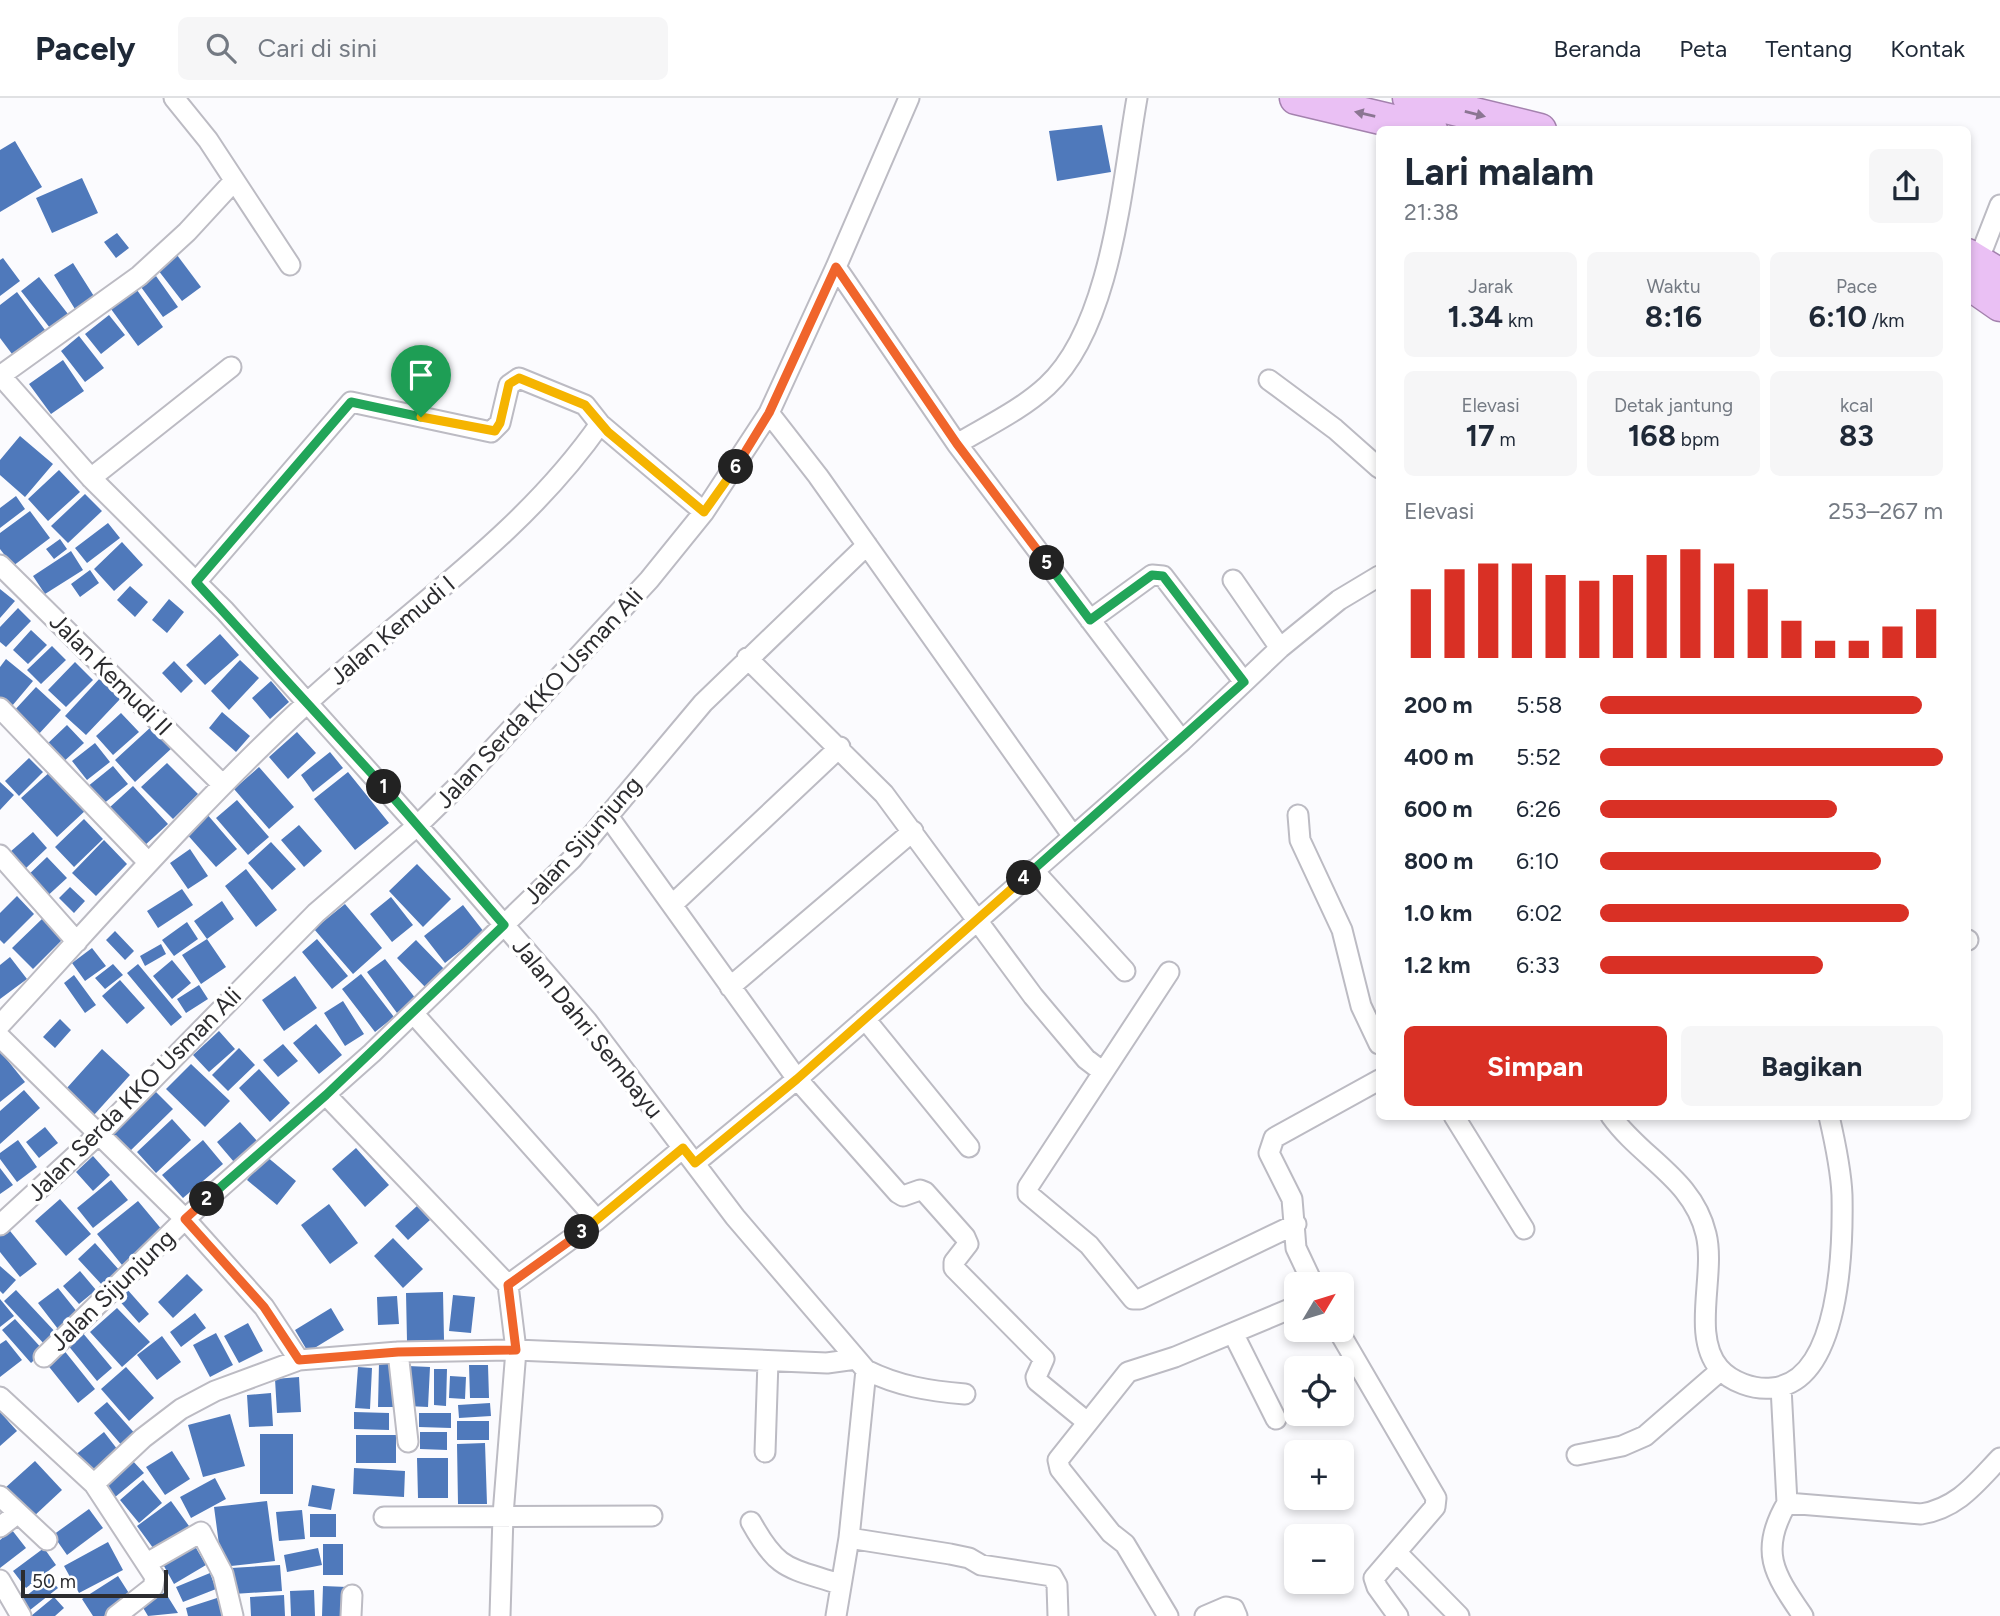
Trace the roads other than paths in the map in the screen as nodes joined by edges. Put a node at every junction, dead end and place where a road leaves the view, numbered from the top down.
1 (174, 98) edge
2 (909, 98) edge
3 (1137, 98) edge
4 (1296, 98) edge
5 (1428, 107) edge
6 (1521, 126) edge
7 (234, 181) junction
8 (2000, 205) edge
9 (290, 265) dead end
10 (836, 267) junction
11 (1976, 271) edge
12 (2000, 305) edge
13 (231, 367) dead end
14 (0, 375) edge
15 (1269, 380) dead end
16 (769, 413) junction
17 (600, 424) junction
18 (957, 444) junction
19 (1376, 465) edge
20 (92, 478) junction
21 (704, 512) junction
22 (867, 545) junction
23 (0, 565) edge
24 (1376, 578) edge
25 (1233, 580) dead end
26 (196, 582) junction
27 (1090, 620) junction
28 (1280, 648) junction
29 (747, 658) junction
30 (1244, 682) junction
31 (307, 702) junction
32 (0, 708) edge
33 (1182, 741) junction
34 (840, 747) junction
35 (222, 784) junction
36 (608, 816) junction
37 (1298, 816) dead end
38 (418, 825) junction
39 (913, 831) junction
40 (1072, 835) junction
41 (0, 855) edge
42 (147, 861) junction
43 (1034, 870) junction
44 (672, 905) junction
45 (976, 920) junction
46 (504, 925) junction
47 (77, 942) junction
48 (1125, 971) dead end
49 (1169, 972) dead end
50 (730, 987) junction
51 (413, 1013) junction
52 (865, 1019) junction
53 (0, 1025) edge
54 (0, 1037) edge
55 (1376, 1037) edge
56 (1103, 1072) junction
57 (797, 1079) junction
58 (1376, 1082) edge
59 (326, 1095) junction
60 (1456, 1120) edge
61 (1615, 1120) edge
62 (1830, 1120) edge
63 (100, 1133) junction
64 (969, 1147) dead end
65 (689, 1156) junction
66 (185, 1219) junction
67 (597, 1220) junction
68 (1296, 1224) junction
69 (0, 1225) edge
70 (1524, 1229) dead end
71 (1307, 1272) edge
72 (508, 1285) junction
73 (1284, 1311) edge
74 (1233, 1333) junction
75 (1345, 1342) edge
76 (516, 1350) junction
77 (398, 1352) junction
78 (44, 1357) dead end
79 (299, 1360) junction
80 (768, 1361) junction
81 (861, 1364) junction
82 (1721, 1370) junction
83 (1781, 1387) junction
84 (965, 1394) dead end
85 (0, 1397) edge
86 (1276, 1419) dead end
87 (1087, 1422) junction
88 (408, 1442) dead end
89 (765, 1452) dead end
90 (1577, 1455) dead end
91 (2000, 1458) edge
92 (94, 1484) junction
93 (0, 1496) edge
94 (1787, 1498) junction
95 (18, 1513) junction
96 (503, 1515) junction
97 (652, 1516) dead end
98 (384, 1517) dead end
99 (751, 1522) dead end
100 (0, 1527) edge
101 (849, 1538) junction
102 (47, 1540) dead end
103 (1397, 1553) junction
104 (147, 1563) junction
105 (0, 1580) edge
106 (839, 1584) junction
107 (352, 1595) dead end
108 (21, 1616) edge
109 (116, 1616) edge
110 (233, 1616) edge
111 (351, 1616) edge
112 (500, 1616) edge
113 (836, 1616) edge
114 (1058, 1616) edge
115 (1168, 1616) edge
116 (1205, 1616) edge
117 (1237, 1616) edge
118 (1398, 1616) edge
119 (1459, 1616) edge
120 (1803, 1616) edge

1 - 7 street
2 - 10 street, Jalan Serda KKO Usman Ali
3 - 18 street
5 -> 4 highway
5 -> 6 highway
7 - 9 street
7 - 14 street
8 - 11 street
10 - 16 street, Jalan Serda KKO Usman Ali
10 - 18 street
11 - 12 highway
13 - 20 street
14 - 20 street, Jalan Dahri Sembayu
15 - 19 street
16 - 21 street, Jalan Serda KKO Usman Ali
16 - 22 street
17 - 21 street
17 - 26 street
17 - 31 street, Jalan Kemudi I
18 - 27 street
20 - 26 street, Jalan Dahri Sembayu
21 - 38 street, Jalan Serda KKO Usman Ali
22 - 29 street, Jalan Sijunjung
22 - 40 street
23 - 35 street, Jalan Kemudi II
24 - 28 street
25 - 28 street
26 - 31 street, Jalan Dahri Sembayu
27 - 30 street
27 - 33 street
28 - 30 street
29 - 34 street
29 - 36 street, Jalan Sijunjung
30 - 33 street
31 - 35 street, Jalan Kemudi I
31 - 38 street, Jalan Dahri Sembayu
32 - 42 street
33 - 40 street
34 - 39 street
34 - 44 street
35 - 42 street, Jalan Kemudi I
36 - 44 street
36 - 46 street, Jalan Sijunjung
37 - 55 street
38 - 46 street, Jalan Dahri Sembayu
38 - 63 street, Jalan Serda KKO Usman Ali
39 - 45 street
39 - 50 street
40 - 43 street
41 - 47 street
42 - 47 street, Jalan Kemudi I
43 - 45 street
43 - 48 street
44 - 50 street
45 - 52 street
45 - 56 street
46 - 51 street, Jalan Sijunjung
46 - 65 street, Jalan Dahri Sembayu
47 - 53 street, Jalan Kemudi I
49 - 56 street
50 - 57 street
51 - 59 street, Jalan Sijunjung
51 - 67 street
52 - 57 street
52 - 64 street
54 - 63 street
56 - 68 street
57 - 65 street
57 - 87 street
58 - 68 street
59 - 66 street, Jalan Sijunjung
59 - 72 street
60 - 70 street
61 - 82 street
62 - 83 street
63 - 66 street
63 - 69 street, Jalan Serda KKO Usman Ali
65 - 67 street
65 - 81 street, Jalan Dahri Sembayu
66 - 78 street, Jalan Sijunjung
66 - 79 street
67 - 72 street
68 - 71 street
72 - 76 street
73 - 74 street
74 - 86 street
74 - 87 street
75 - 103 street
76 - 77 street
76 - 80 street
76 - 96 street
77 - 79 street
77 - 88 street
79 - 92 street
80 - 81 street
80 - 89 street
81 - 84 street, Jalan Dahri Sembayu
81 - 101 street
82 - 83 street
82 - 90 street
83 - 94 street
85 - 92 street
87 - 115 street
91 - 94 street
92 - 104 street
93 - 95 street
94 - 120 street
95 - 100 street
95 - 102 street
96 - 97 street
96 - 98 street
96 - 112 street
99 - 106 street
101 - 106 street
101 - 114 street
103 - 118 street
103 - 119 street
104 - 109 street
104 - 110 street
105 - 108 street
106 - 113 street
107 - 111 street
116 - 117 street

